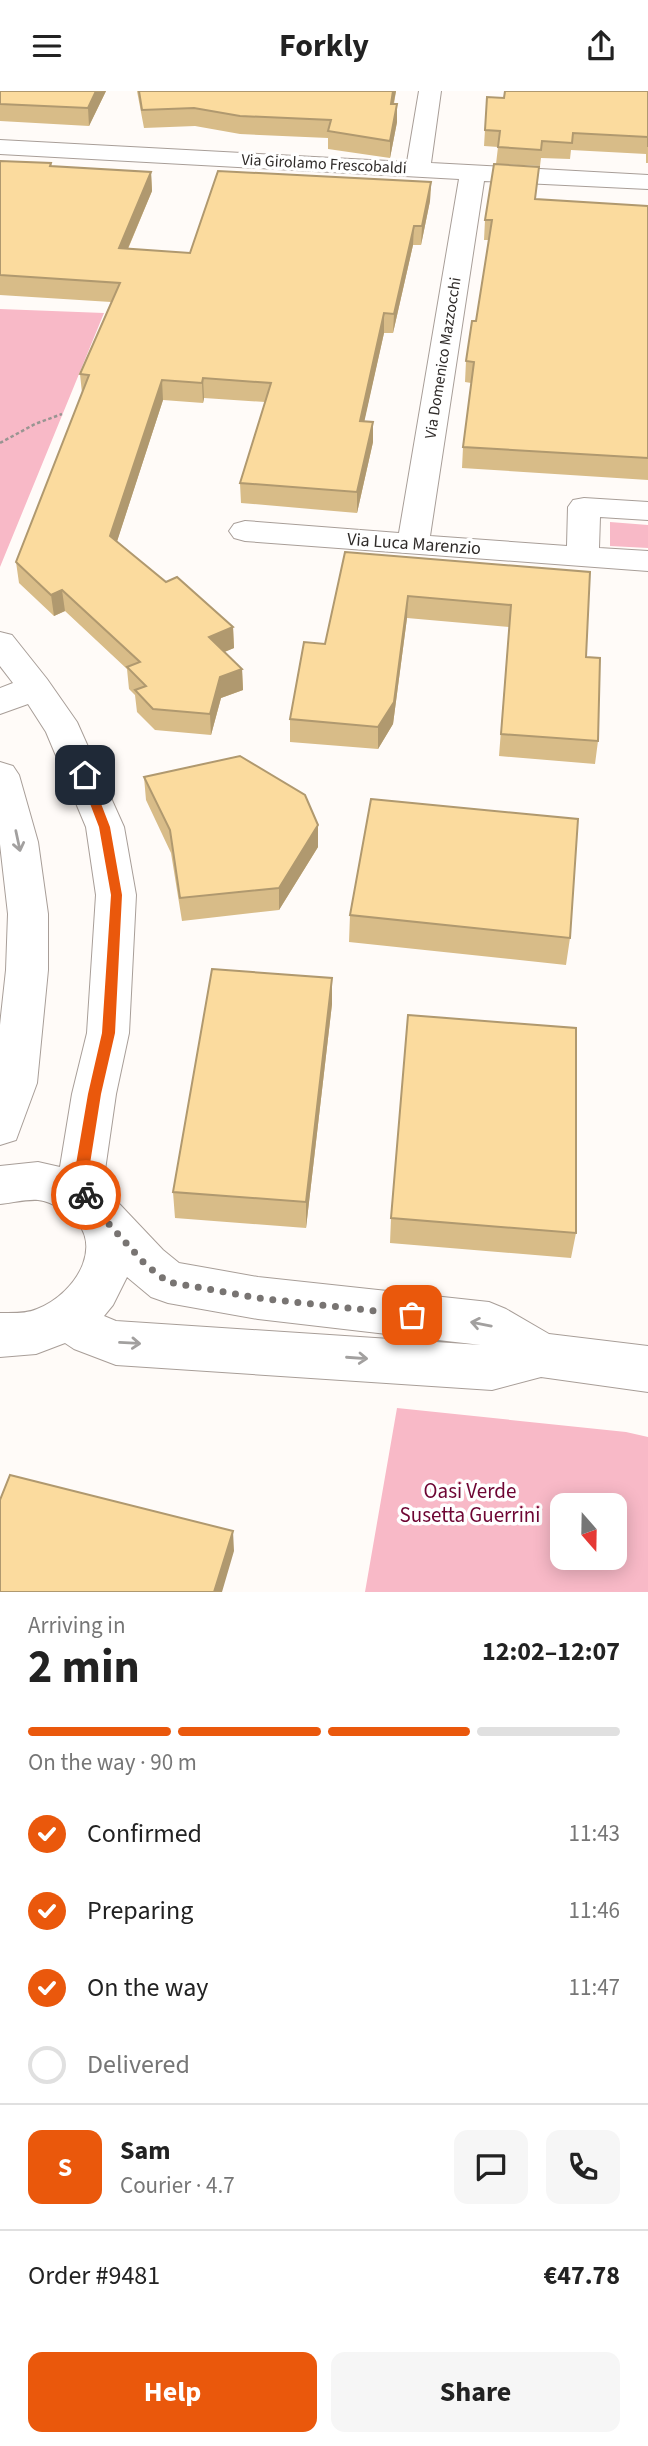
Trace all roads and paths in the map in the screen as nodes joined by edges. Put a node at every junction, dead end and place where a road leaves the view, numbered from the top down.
1 (430, 91) edge
2 (0, 146) edge
3 (418, 169) junction
4 (473, 172) junction
5 (648, 182) edge
6 (62, 414) dead end
7 (0, 443) edge
8 (648, 511) edge
9 (244, 531) dead end
10 (413, 543) junction
11 (583, 557) junction
12 (648, 561) edge
13 (0, 643) edge
14 (18, 694) edge
15 (0, 775) edge
16 (7, 1083) edge
17 (0, 1126) edge
18 (0, 1185) edge
19 (94, 1208) junction
20 (68, 1318) junction
21 (0, 1335) edge
22 (541, 1355) junction
23 (648, 1369) edge

1 - 3 street
2 - 3 street, Via Girolamo Frescobaldi
3 - 4 street, Via Girolamo Frescobaldi
4 - 5 street, Via Girolamo Frescobaldi
4 - 10 street, Via Domenico Mazzocchi
6 - 7 path
8 - 11 street
9 - 10 street, Via Luca Marenzio
10 - 11 street, Via Luca Marenzio
11 - 12 street, Via Luca Marenzio
13 - 14 street
14 - 19 street
15 -> 16 street
16 - 17 street
18 - 19 street
19 - 20 street
22 -> 19 street
20 - 21 street
20 -> 22 street
22 - 23 street

